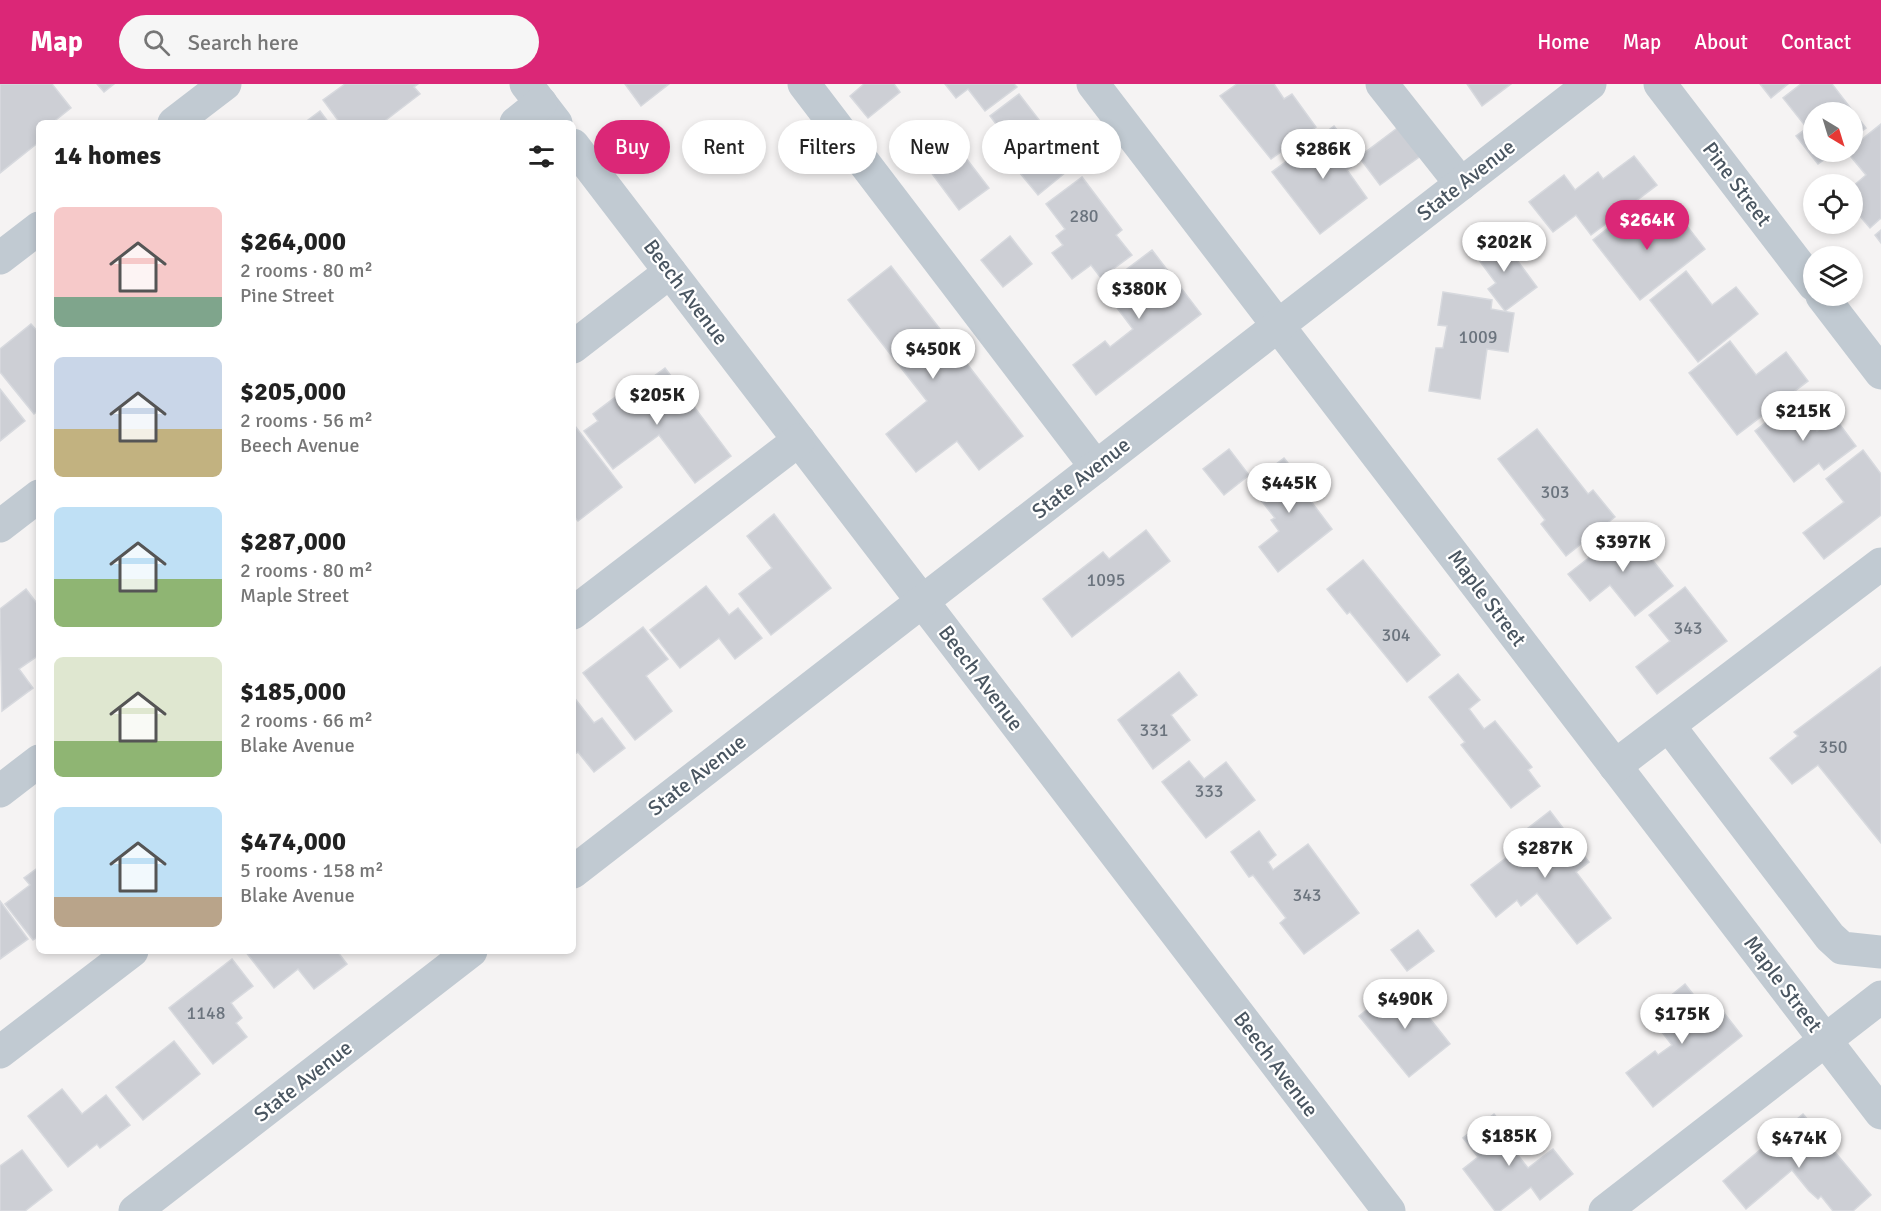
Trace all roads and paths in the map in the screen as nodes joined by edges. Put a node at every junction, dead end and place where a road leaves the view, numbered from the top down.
1 (225, 84) edge
2 (804, 84) edge
3 (1094, 84) edge
4 (1382, 84) edge
5 (1590, 84) edge
6 (1660, 84) edge
7 (541, 103) edge
8 (178, 120) edge
9 (520, 120) edge
10 (576, 149) edge
11 (1461, 184) junction
12 (36, 230) edge
13 (0, 258) edge
14 (1803, 271) edge
15 (670, 272) junction
16 (1830, 306) edge
17 (1278, 326) junction
18 (576, 345) edge
19 (1881, 373) edge
20 (799, 440) junction
21 (1096, 467) junction
22 (36, 498) edge
23 (0, 526) edge
24 (1881, 564) edge
25 (922, 601) junction
26 (576, 611) edge
27 (1670, 726) junction
28 (36, 763) edge
29 (1616, 766) junction
30 (0, 791) edge
31 (576, 870) edge
32 (1881, 952) edge
33 (128, 954) edge
34 (467, 954) edge
35 (1881, 997) edge
36 (1825, 1040) junction
37 (0, 1052) edge
38 (1881, 1113) edge
39 (135, 1211) edge
40 (1389, 1211) edge
41 (1605, 1211) edge

1 - 8 street
2 - 21 street
3 - 17 street, Maple Street
4 - 11 street
5 - 11 street, State Avenue
6 - 14 street, Pine Street
7 - 9 street
10 - 15 street, Beech Avenue
11 - 17 street, State Avenue
12 - 13 street
15 - 18 street
15 - 20 street, Beech Avenue
16 - 19 street
17 - 21 street, State Avenue
17 - 29 street, Maple Street
20 - 25 street, Beech Avenue
20 - 26 street
21 - 25 street, State Avenue
22 - 23 street
24 - 27 street
25 - 31 street, State Avenue
25 - 40 street, Beech Avenue
27 - 29 street
27 - 32 street
28 - 30 street
29 - 36 street, Maple Street
33 - 37 street
34 - 39 street, State Avenue
35 - 36 street
36 - 38 street, Maple Street
36 - 41 street

